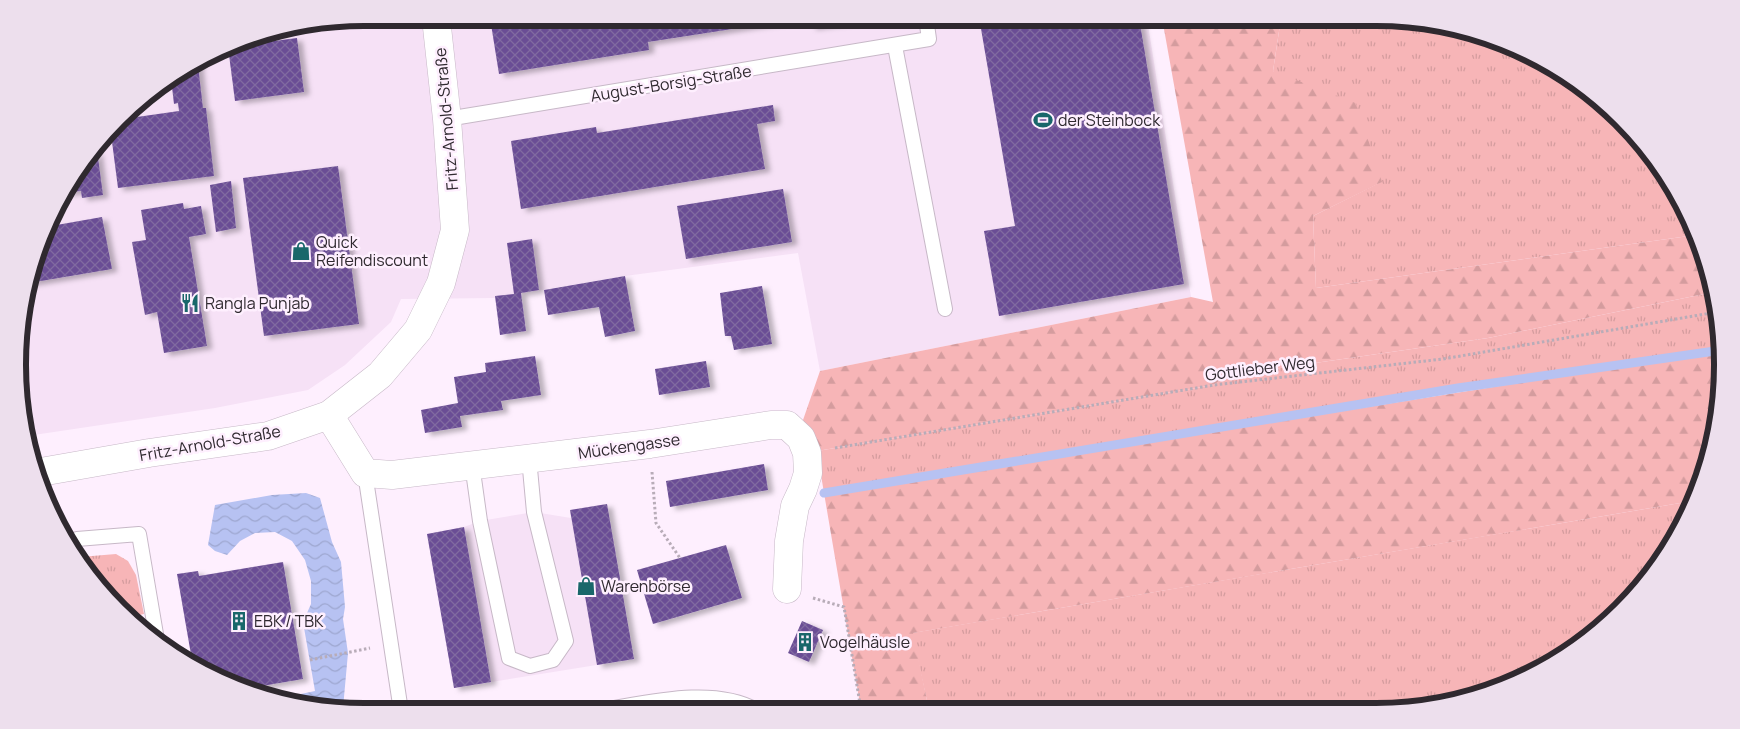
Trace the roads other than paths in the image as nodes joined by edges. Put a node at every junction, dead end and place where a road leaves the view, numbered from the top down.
1 (437, 26) edge
2 (927, 26) edge
3 (895, 46) junction
4 (447, 119) junction
5 (945, 309) dead end
6 (328, 415) junction
7 (529, 458) junction
8 (472, 464) junction
9 (44, 471) edge
10 (365, 474) junction
11 (78, 539) dead end
12 (787, 589) road end
13 (155, 630) edge
14 (400, 703) edge
15 (648, 703) edge
16 (738, 703) edge

1 - 4 street, Fritz-Arnold-Straße
2 - 3 lane, August-Borsig-Straße
3 - 4 lane, August-Borsig-Straße
3 - 5 lane
4 - 6 street, Fritz-Arnold-Straße
6 - 9 street, Fritz-Arnold-Straße
6 - 10 street
7 - 8 street, Mückengasse
7 - 8 lane
7 - 12 street, Mückengasse
8 - 10 street, Mückengasse
10 - 14 lane
11 - 13 lane
15 - 16 lane

